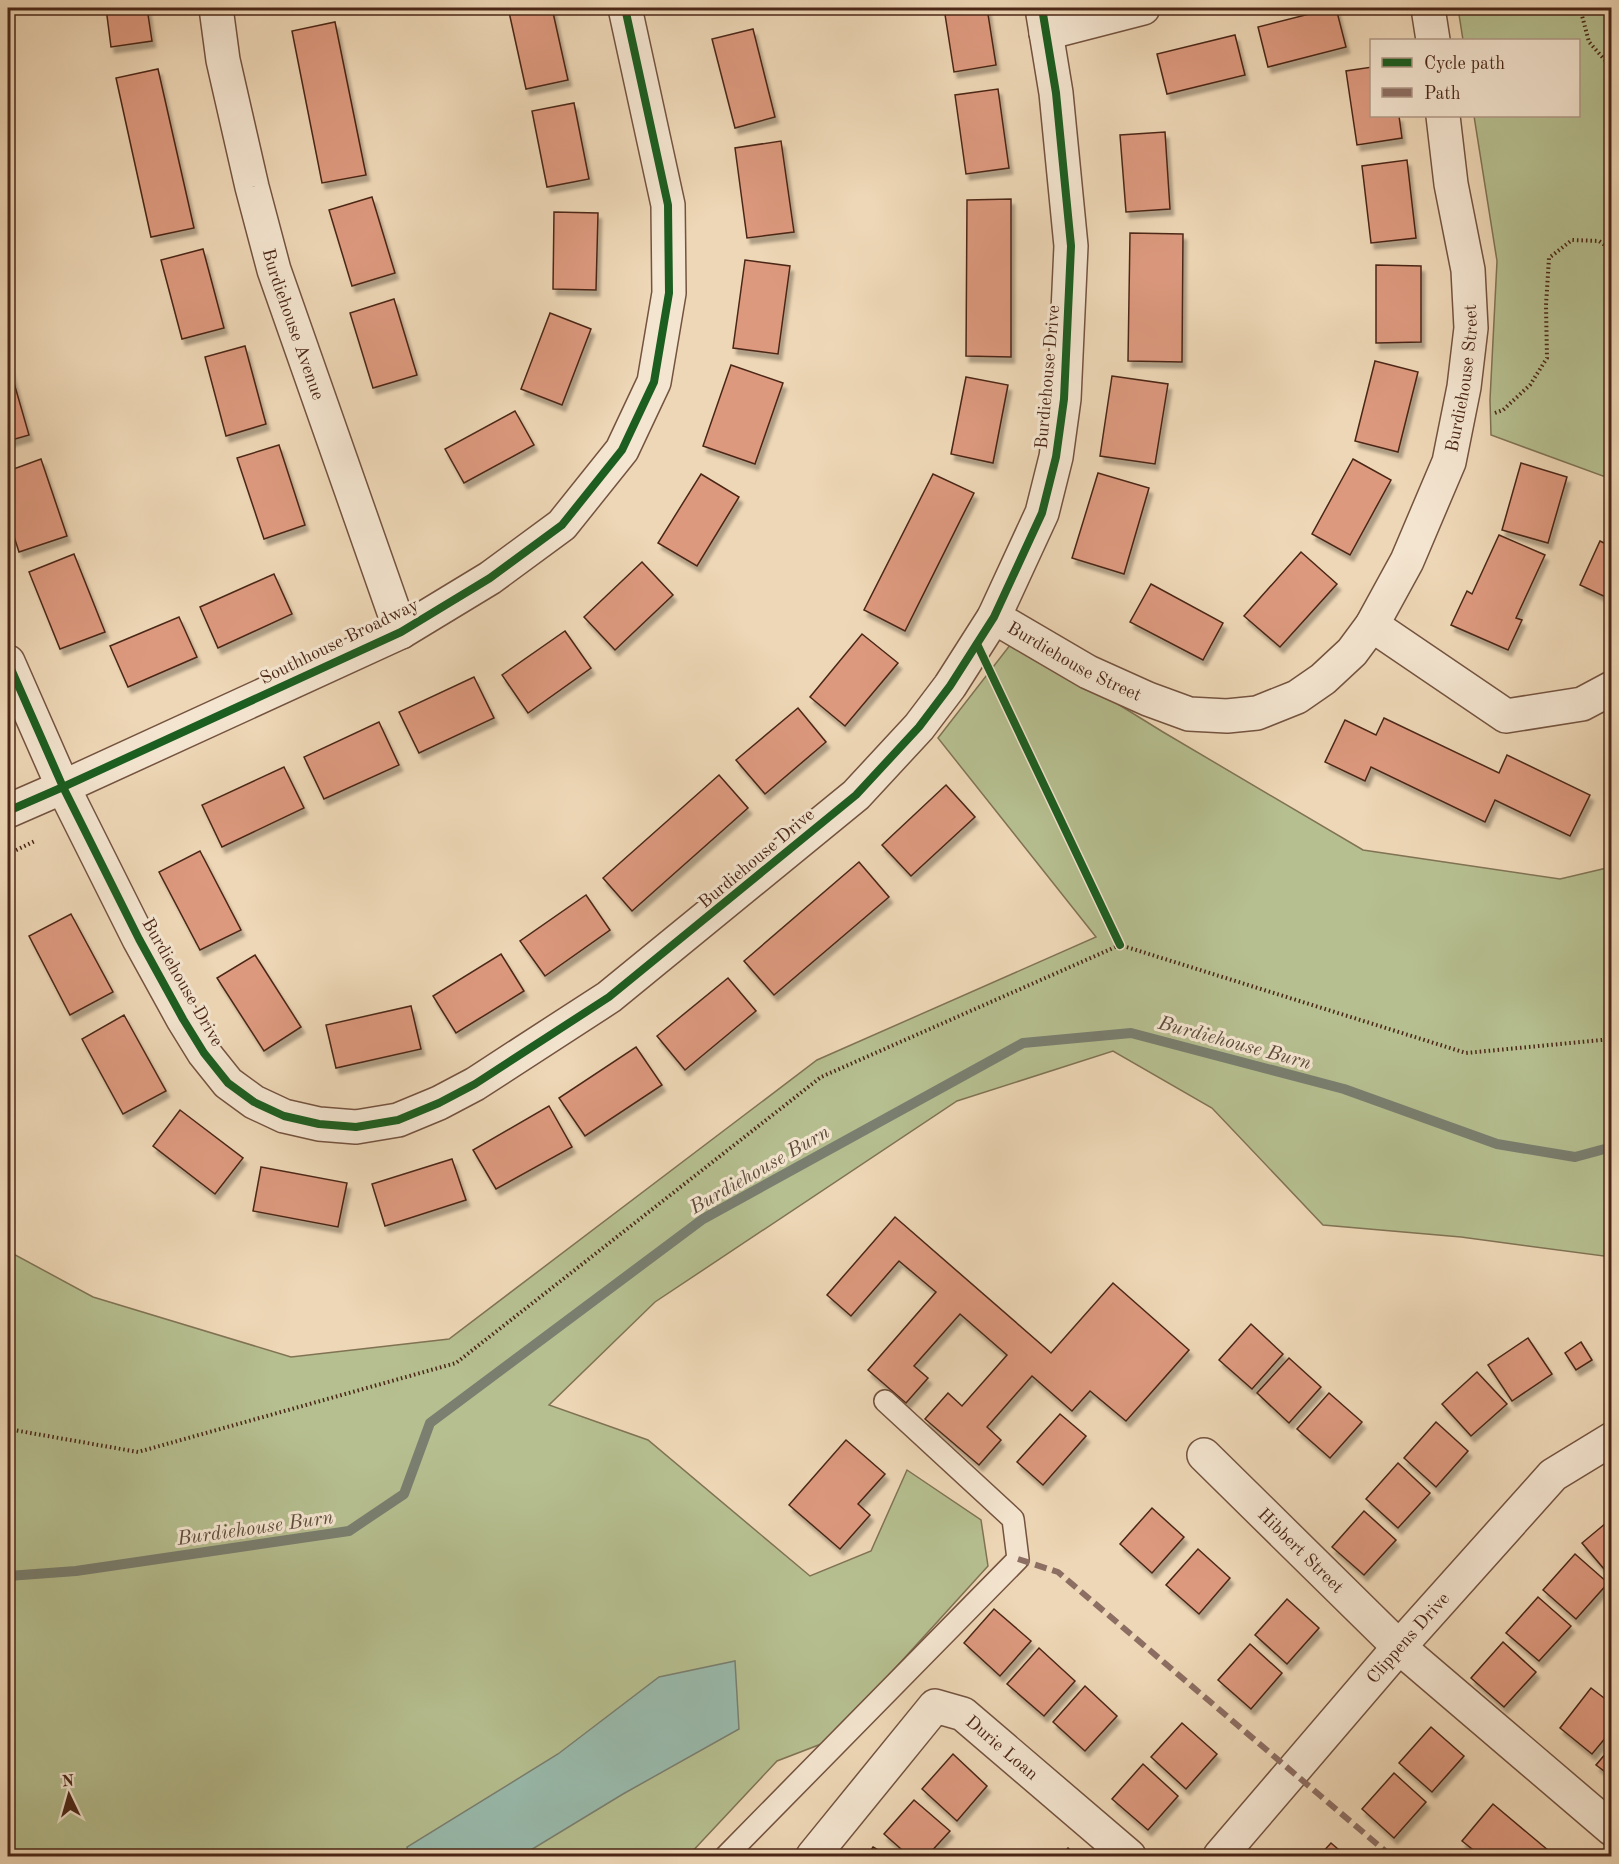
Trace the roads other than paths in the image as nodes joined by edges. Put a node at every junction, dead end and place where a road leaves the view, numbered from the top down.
1 (216, 8) edge
2 (625, 8) edge
3 (1143, 8) edge
4 (1428, 8) edge
5 (1044, 20) edge
6 (1433, 39) edge
7 (1443, 117) edge
8 (994, 617) junction
9 (1372, 625) junction
10 (401, 632) junction
11 (8, 662) edge
12 (1611, 688) edge
13 (63, 787) junction
14 (8, 811) edge
15 (885, 1401) dead end
16 (1611, 1439) edge
17 (1204, 1455) dead end
18 (1399, 1647) junction
19 (1611, 1829) edge
20 (726, 1857) edge
21 (813, 1857) edge
22 (1129, 1857) edge
23 (1220, 1857) edge

1 - 10 street, Burdiehouse Avenue
2 - 10 street, Southhouse Broadway
3 - 5 street
4 - 6 street
5 - 8 street, Burdiehouse Drive
7 - 9 street, Burdiehouse Street
8 - 9 street, Burdiehouse Street
8 - 13 street, Burdiehouse Drive
9 - 12 street
10 - 13 street, Southhouse Broadway
11 - 13 street, Burdiehouse Drive
13 - 14 street, Southhouse Broadway
15 - 20 lane
16 - 18 street, Clippens Drive
17 - 18 street, Hibbert Street
18 - 19 street, Hibbert Street
18 - 23 street, Clippens Drive
21 - 22 street, Durie Loan

